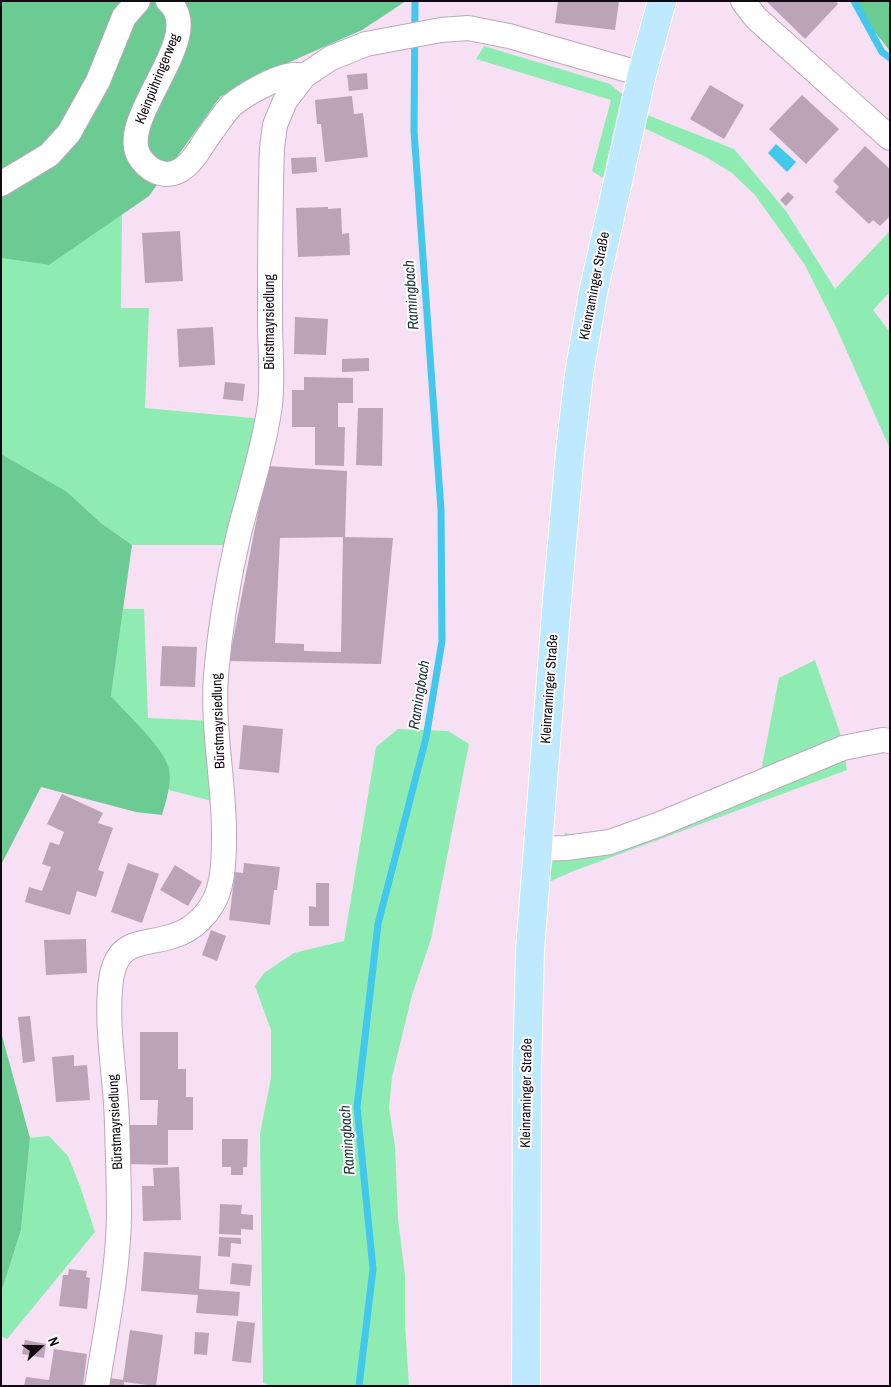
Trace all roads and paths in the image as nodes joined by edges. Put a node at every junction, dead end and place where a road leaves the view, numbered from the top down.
1 (138, 1) edge
2 (168, 1) edge
3 (662, 1) edge
4 (743, 1) edge
5 (642, 74) junction
6 (304, 76) junction
7 (890, 138) edge
8 (1, 184) edge
9 (890, 741) edge
10 (537, 849) junction
11 (97, 1386) edge
12 (526, 1386) edge

1 - 8 street
2 - 6 street, Kleinpühringerweg
3 - 5 main road, Kleinraminger Straße
4 - 7 street
5 - 6 street, Bürstmayrsiedlung
5 - 10 main road, Kleinraminger Straße
6 - 11 street, Bürstmayrsiedlung
9 - 10 street
10 - 12 main road, Kleinraminger Straße

